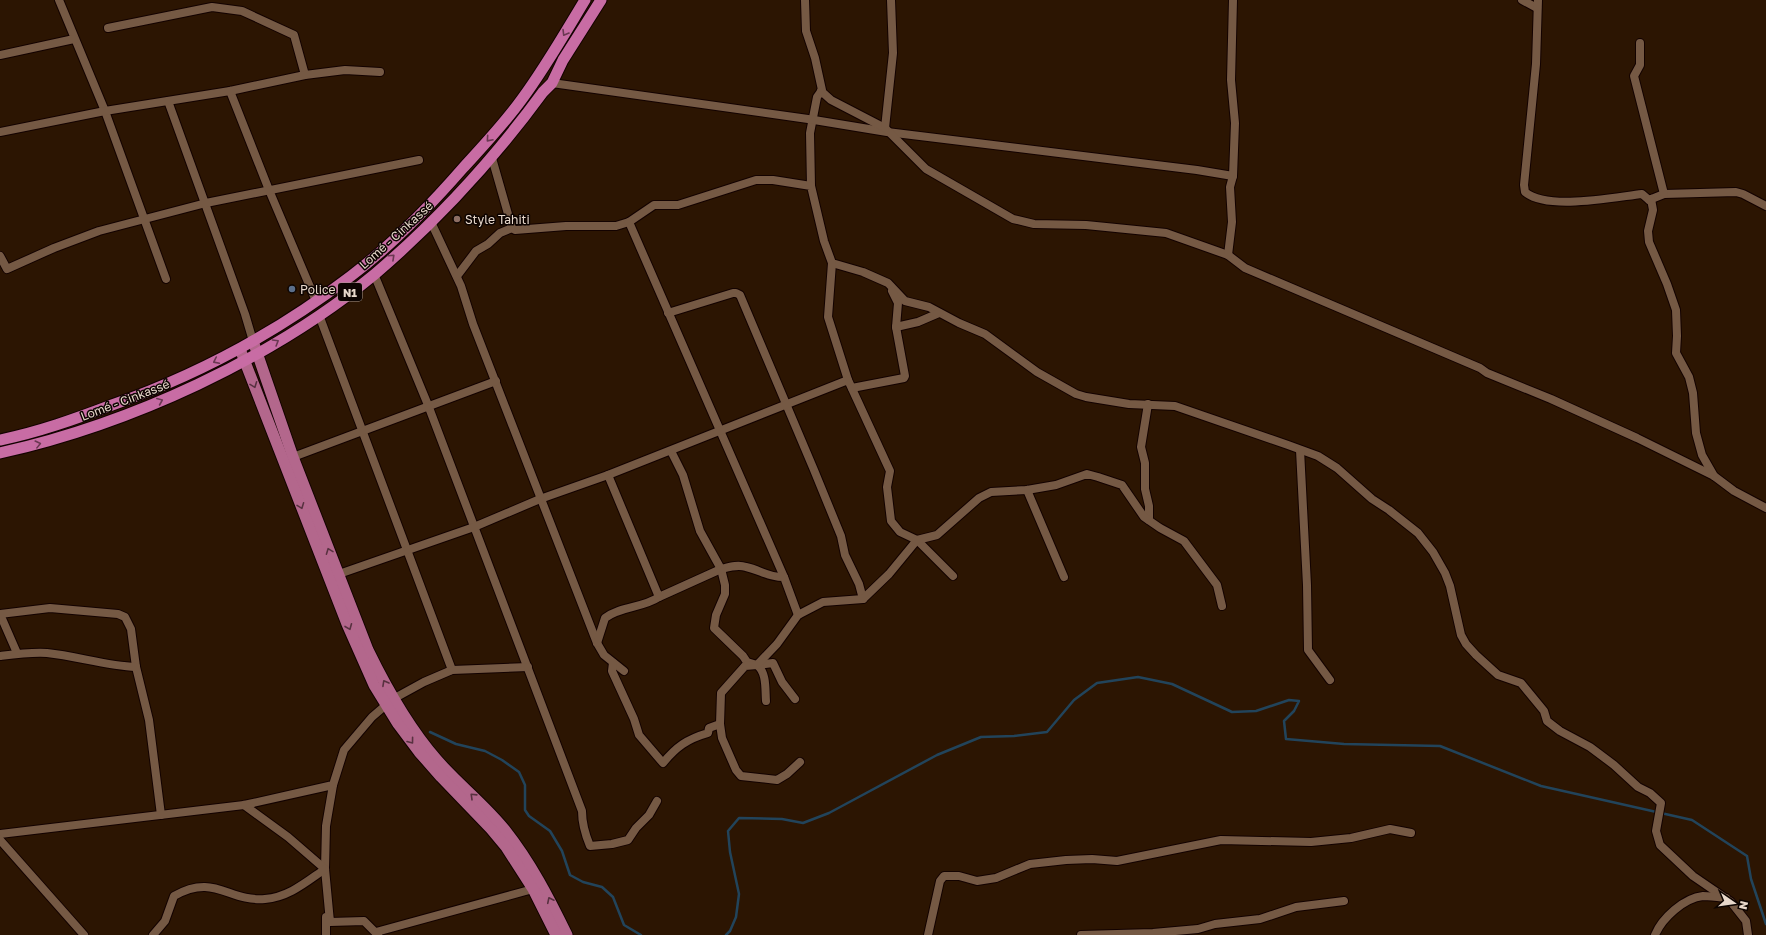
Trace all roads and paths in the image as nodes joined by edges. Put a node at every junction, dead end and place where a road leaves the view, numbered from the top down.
1 (59, 0) edge
2 (585, 0) edge
3 (601, 0) edge
4 (805, 0) edge
5 (891, 0) edge
6 (1233, 0) edge
7 (1522, 0) edge
8 (1537, 4) edge
9 (108, 28) dead end
10 (74, 39) junction
11 (1640, 43) dead end
12 (0, 55) edge
13 (380, 72) dead end
14 (305, 75) junction
15 (552, 83) junction
16 (230, 91) junction
17 (821, 91) junction
18 (168, 101) junction
19 (105, 111) junction
20 (814, 120) junction
21 (886, 130) junction
22 (0, 132) edge
23 (492, 158) junction
24 (419, 160) dead end
25 (1233, 176) junction
26 (811, 186) junction
27 (269, 190) junction
28 (1664, 194) junction
29 (1649, 200) junction
30 (206, 203) junction
31 (1766, 206) edge
32 (145, 220) junction
33 (431, 222) junction
34 (629, 222) junction
35 (512, 228) junction
36 (1228, 255) junction
37 (0, 256) edge
38 (832, 264) junction
39 (374, 274) junction
40 (456, 276) junction
41 (166, 279) dead end
42 (888, 283) junction
43 (316, 301) junction
44 (668, 313) junction
45 (939, 313) junction
46 (319, 315) junction
47 (896, 327) junction
48 (253, 341) junction
49 (240, 349) junction
50 (257, 354) junction
51 (245, 361) junction
52 (848, 380) junction
53 (496, 381) junction
54 (852, 388) junction
55 (786, 404) junction
56 (1148, 404) junction
57 (428, 405) junction
58 (363, 430) junction
59 (720, 431) junction
60 (0, 440) edge
61 (1300, 450) junction
62 (671, 451) junction
63 (0, 453) edge
64 (293, 456) junction
65 (608, 475) junction
66 (1714, 476) junction
67 (1027, 490) junction
68 (540, 499) junction
69 (1766, 508) edge
70 (1149, 520) junction
71 (474, 528) junction
72 (908, 536) junction
73 (917, 540) junction
74 (910, 550) junction
75 (407, 551) junction
76 (721, 569) junction
77 (339, 574) junction
78 (953, 576) dead end
79 (784, 577) junction
80 (1064, 577) dead end
81 (659, 597) junction
82 (864, 599) junction
83 (1222, 606) dead end
84 (798, 615) junction
85 (597, 643) junction
86 (17, 654) junction
87 (0, 656) edge
88 (613, 663) junction
89 (757, 665) junction
90 (136, 667) junction
91 (528, 667) junction
92 (452, 670) junction
93 (624, 671) dead end
94 (1330, 680) dead end
95 (795, 699) dead end
96 (766, 701) dead end
97 (389, 702) junction
98 (720, 724) junction
99 (800, 762) dead end
100 (333, 785) junction
101 (656, 801) dead end
102 (244, 805) junction
103 (161, 815) junction
104 (1411, 833) dead end
105 (0, 834) edge
106 (0, 840) edge
107 (324, 869) junction
108 (533, 889) junction
109 (1726, 898) junction
110 (1344, 901) dead end
111 (377, 933) edge
112 (1747, 933) edge
113 (84, 935) edge
114 (153, 935) edge
115 (326, 935) edge
116 (556, 935) edge
117 (567, 935) edge
118 (928, 935) edge
119 (1080, 935) edge
120 (1655, 935) edge

1 - 10 street
2 -> 43 highway, Lomé - Cinkassé / N1
3 - 15 highway, Lomé - Cinkassé / N1
4 - 17 street
5 - 21 street
6 - 25 street
7 - 8 street
8 - 29 street
9 - 14 street
10 - 12 street
10 - 19 street
11 - 28 street
13 - 14 street
14 - 16 street
15 - 20 street
15 - 23 highway, Lomé - Cinkassé / N1
16 - 18 street
16 - 27 street
17 - 20 street
17 - 21 street
18 - 19 street
18 - 30 street
19 - 22 street
19 - 32 street
20 - 21 street
20 - 26 street
21 - 25 street
21 - 36 street
23 - 33 highway, Lomé - Cinkassé / N1
23 - 35 street
24 - 27 street
25 - 36 street
26 - 34 street
26 - 38 street
27 - 30 street
27 - 43 street
28 - 29 street
28 - 31 street
29 - 66 street
30 - 32 street
30 - 48 street
32 - 37 street
32 - 41 street
39 -> 33 highway, Lomé - Cinkassé / N1
33 - 40 street
34 - 35 street
34 - 44 street
35 - 40 street
36 - 66 street
38 - 42 street
38 - 52 street
39 - 46 highway, Lomé - Cinkassé / N1
39 - 57 street
40 - 53 street
42 - 45 street
42 - 47 street
43 - 48 highway, Lomé - Cinkassé / N1
44 - 55 street
44 - 59 street
45 - 47 street
45 - 56 street
50 -> 46 highway, Lomé - Cinkassé / N1
46 - 58 street
47 - 54 street
48 - 49 highway, Lomé - Cinkassé / N1
48 - 50 main road
49 - 51 main road
49 -> 60 highway, Lomé - Cinkassé / N1
50 - 51 highway, Lomé - Cinkassé / N1
50 - 64 main road
63 -> 51 highway, Lomé - Cinkassé / N1
51 -> 97 main road
52 - 54 street
52 - 55 street
53 - 57 street
53 - 68 street
54 - 72 street
55 - 59 street
55 - 82 street
56 - 61 street
56 - 70 street
57 - 58 street
57 - 71 street
58 - 64 street
58 - 75 street
59 - 62 street
59 - 79 street
61 - 94 street
61 - 109 street
62 - 65 street
62 - 76 street
77 -> 64 main road
65 - 68 street
65 - 81 street
66 - 69 street
67 - 70 street
67 - 73 street
67 - 80 street
68 - 71 street
68 - 85 street
70 - 83 street
71 - 75 street
71 - 91 street
72 - 73 street
72 - 74 street
73 - 74 street
73 - 78 street
74 - 82 street
75 - 77 street
75 - 92 street
76 - 79 street
76 - 81 street
76 - 89 street
97 -> 77 main road
79 - 84 street
81 - 85 street
82 - 84 street
84 - 89 street
85 - 88 street
86 - 87 street
86 - 90 street
86 - 90 street
88 - 93 street
88 - 98 street
89 - 95 street
89 - 96 street
89 - 98 street
90 - 103 street
91 - 92 street
91 - 101 street
92 - 97 street
97 - 100 street
97 -> 108 main road
117 -> 97 main road
98 - 99 street
100 - 102 street
100 - 107 street
102 - 103 street
102 - 107 street
103 - 105 street
104 - 118 street
106 - 113 street
107 - 111 street
107 - 114 street
107 - 115 street
108 - 111 street
108 - 116 main road
109 - 112 street
109 - 120 street
110 - 119 street

